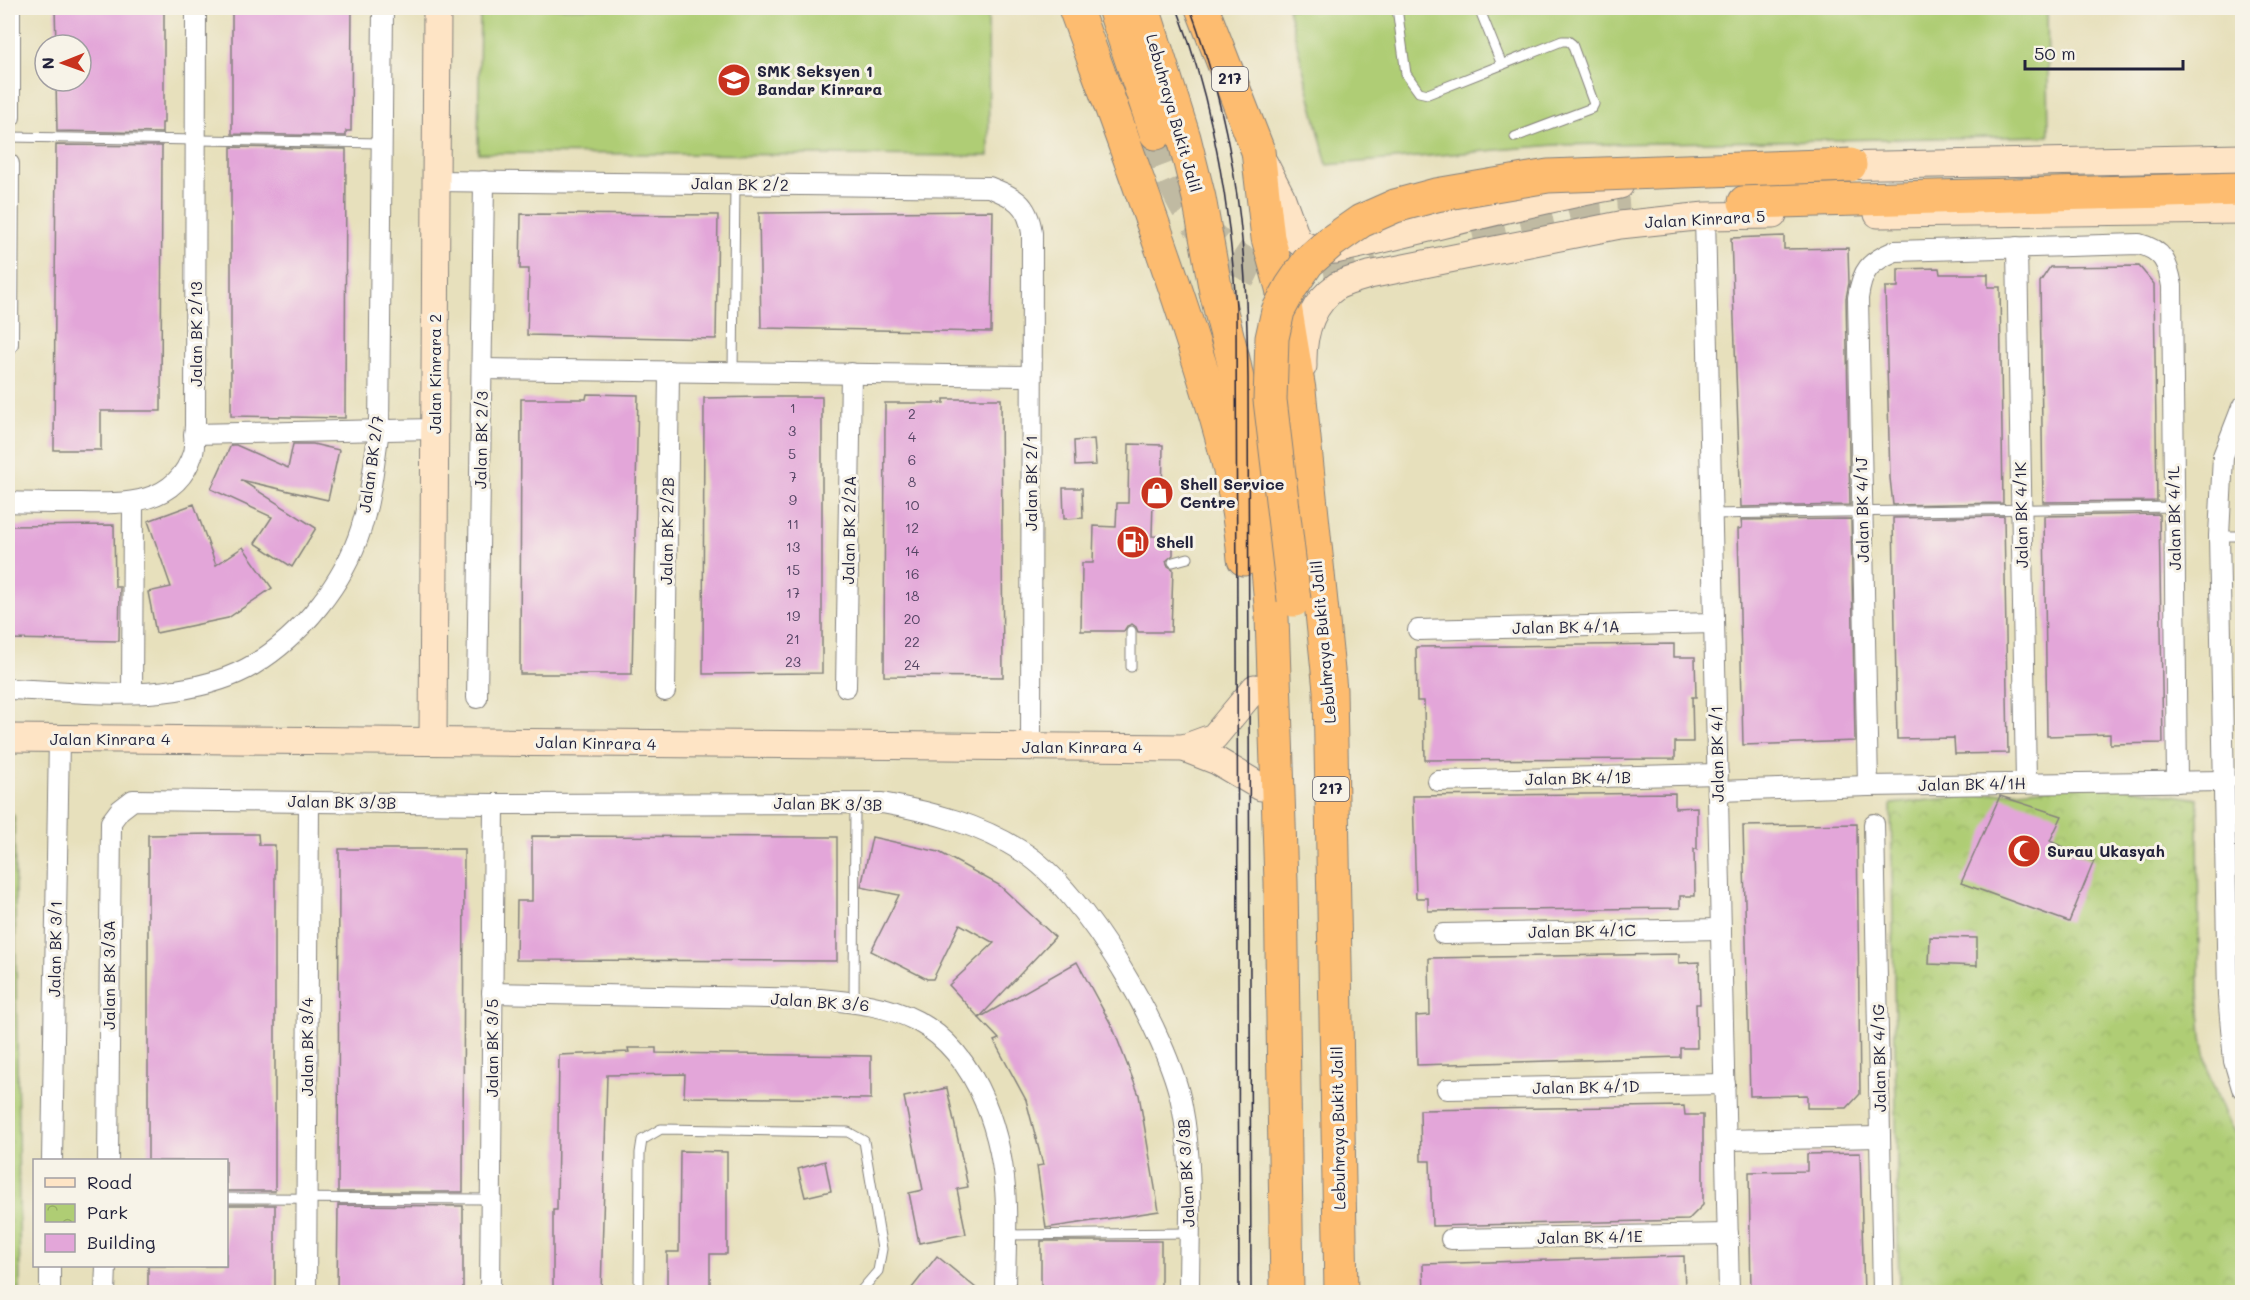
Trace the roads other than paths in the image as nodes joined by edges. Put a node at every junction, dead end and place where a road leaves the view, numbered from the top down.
1 (10, 8) edge
2 (196, 8) edge
3 (383, 8) edge
4 (437, 8) edge
5 (1075, 8) edge
6 (1114, 8) edge
7 (1143, 8) edge
8 (1202, 8) edge
9 (1398, 8) edge
10 (1479, 8) edge
11 (1502, 65) junction
12 (9, 127) edge
13 (1156, 133) tunnel mouth
14 (1515, 137) dead end
15 (197, 140) junction
16 (382, 143) junction
17 (1258, 151) junction
18 (2242, 158) edge
19 (9, 164) dead end
20 (1850, 165) junction
21 (436, 181) junction
22 (484, 181) junction
23 (735, 184) junction
24 (2242, 189) edge
25 (1745, 202) dead end
26 (2242, 210) edge
27 (1705, 216) junction
28 (1030, 219) joint
29 (2017, 247) junction
30 (8, 344) edge
31 (482, 369) junction
32 (669, 371) junction
33 (733, 372) junction
34 (851, 374) junction
35 (1030, 376) junction
36 (2242, 407) edge
37 (434, 429) junction
38 (379, 430) junction
39 (194, 434) junction
40 (1304, 437) junction
41 (8, 502) edge
42 (133, 502) junction
43 (2174, 507) junction
44 (2021, 509) junction
45 (1862, 512) junction
46 (1712, 514) junction
47 (2219, 536) junction
48 (2242, 536) edge
49 (1188, 558) dead end
50 (1173, 562) dead end
51 (1714, 623) junction
52 (1418, 630) dead end
53 (1131, 631) dead end
54 (1131, 667) dead end
55 (846, 687) dead end
56 (1255, 688) junction
57 (8, 689) edge
58 (665, 691) dead end
59 (132, 693) junction
60 (477, 698) dead end
61 (8, 738) edge
62 (59, 738) junction
63 (433, 741) junction
64 (1031, 747) junction
65 (1184, 748) junction
66 (2234, 780) edge
67 (1438, 781) dead end
68 (1718, 782) junction
69 (2177, 782) junction
70 (2026, 783) junction
71 (1868, 786) junction
72 (1261, 787) junction
73 (133, 800) joint
74 (309, 802) junction
75 (855, 802) junction
76 (494, 804) junction
77 (1874, 824) dead end
78 (1281, 882) junction
79 (1721, 929) junction
80 (1443, 934) dead end
81 (1282, 954) junction
82 (492, 993) junction
83 (2235, 995) edge
84 (854, 1002) junction
85 (1725, 1084) junction
86 (2242, 1088) edge
87 (1447, 1089) dead end
88 (1880, 1137) junction
89 (1726, 1140) junction
90 (52, 1159) edge
91 (108, 1159) edge
92 (228, 1198) edge
93 (306, 1198) junction
94 (491, 1200) junction
95 (1189, 1233) junction
96 (1728, 1234) junction
97 (1006, 1235) junction
98 (1451, 1239) dead end
99 (50, 1267) edge
100 (106, 1267) edge
101 (50, 1293) edge
102 (105, 1293) edge
103 (306, 1293) edge
104 (490, 1293) edge
105 (639, 1293) edge
106 (860, 1293) edge
107 (1005, 1293) edge
108 (1189, 1293) edge
109 (1287, 1293) edge
110 (1341, 1293) edge
111 (1729, 1293) edge
112 (1883, 1293) edge

1 - 12 street
2 - 15 street, Jalan BK 2/13
3 - 16 street, Jalan BK 2/7
4 - 21 main road, Jalan Kinrara 2
5 - 56 highway
6 - 13 highway
7 - 78 highway, Lebuhraya Bukit Jalil
8 - 17 highway, Lebuhraya Bukit Jalil / 217
9 - 11 lane
10 - 11 lane
11 - 14 lane
12 - 15 lane
15 - 16 lane
15 - 39 street, Jalan BK 2/13
16 - 38 street, Jalan BK 2/7
17 - 20 main road
17 - 40 highway, Lebuhraya Bukit Jalil / 217
18 - 20 main road
19 - 30 street
20 - 78 highway, bridge
21 - 22 street, Jalan BK 2/2
21 - 37 main road, Jalan Kinrara 2
22 - 23 street, Jalan BK 2/2
22 - 31 street, Jalan BK 2/3
23 - 28 street, Jalan BK 2/2
23 - 33 lane
24 - 25 highway
26 - 27 main road, Jalan Kinrara 5
27 - 40 main road, Jalan Kinrara 5
27 - 46 street, Jalan BK 4/1
28 - 35 street, Jalan BK 2/1
29 - 43 street, Jalan BK 4/1L
29 - 44 street, Jalan BK 4/1K
29 - 45 street, Jalan BK 4/1J
31 - 32 street
31 - 60 street, Jalan BK 2/3
32 - 33 street
32 - 58 street, Jalan BK 2/2B
33 - 34 street
34 - 35 street
34 - 55 street, Jalan BK 2/2A
35 - 64 street, Jalan BK 2/1
36 - 47 street
37 - 38 street
37 - 63 main road, Jalan Kinrara 2
38 - 39 street
38 - 59 street, Jalan BK 2/7
39 - 42 street, Jalan BK 2/13
40 - 110 highway, Lebuhraya Bukit Jalil / 217
41 - 42 street, Jalan BK 2/13
42 - 59 street
43 - 44 lane
43 - 69 street, Jalan BK 4/1L
44 - 45 lane
44 - 70 street, Jalan BK 4/1K
45 - 46 lane
45 - 71 street, Jalan BK 4/1J
46 - 51 street, Jalan BK 4/1
47 - 48 lane
47 - 66 street
49 - 50 lane
51 - 52 street, Jalan BK 4/1A
51 - 68 street, Jalan BK 4/1
53 - 54 lane
56 - 65 main road, Jalan Kinrara 4
56 - 72 highway
57 - 59 street, Jalan BK 2/7
61 - 62 main road, Jalan Kinrara 4
62 - 63 main road, Jalan Kinrara 4
62 - 90 street, Jalan BK 3/1
63 - 64 main road, Jalan Kinrara 4
64 - 65 main road, Jalan Kinrara 4
65 - 72 main road, Jalan Kinrara 4
66 - 69 street, Jalan BK 4/1H
66 - 83 street
67 - 68 street, Jalan BK 4/1B
68 - 71 street, Jalan BK 4/1H
68 - 79 street, Jalan BK 4/1
69 - 70 street, Jalan BK 4/1H
70 - 71 street, Jalan BK 4/1H
72 - 81 highway
73 - 74 street, Jalan BK 3/3B
73 - 91 street, Jalan BK 3/3A
74 - 76 street, Jalan BK 3/3B
74 - 93 street, Jalan BK 3/4
75 - 76 street, Jalan BK 3/3B
75 - 84 lane
75 - 95 street, Jalan BK 3/3B
76 - 82 street, Jalan BK 3/5
77 - 88 street, Jalan BK 4/1G
78 - 81 highway, Lebuhraya Bukit Jalil
79 - 80 street, Jalan BK 4/1C
79 - 85 street, Jalan BK 4/1
81 - 109 highway, Lebuhraya Bukit Jalil
82 - 84 street, Jalan BK 3/6
82 - 94 street, Jalan BK 3/5
83 - 86 street
84 - 97 street, Jalan BK 3/6
85 - 87 street, Jalan BK 4/1D
85 - 89 street, Jalan BK 4/1
88 - 89 street
88 - 112 street, Jalan BK 4/1G
89 - 96 street, Jalan BK 4/1
92 - 93 lane
93 - 94 lane
93 - 103 street, Jalan BK 3/4
94 - 104 street, Jalan BK 3/5
95 - 97 lane
95 - 108 street, Jalan BK 3/3B
96 - 98 street, Jalan BK 4/1E
96 - 111 street, Jalan BK 4/1
97 - 107 street, Jalan BK 3/6
99 - 101 street
100 - 102 street
105 - 106 lane

